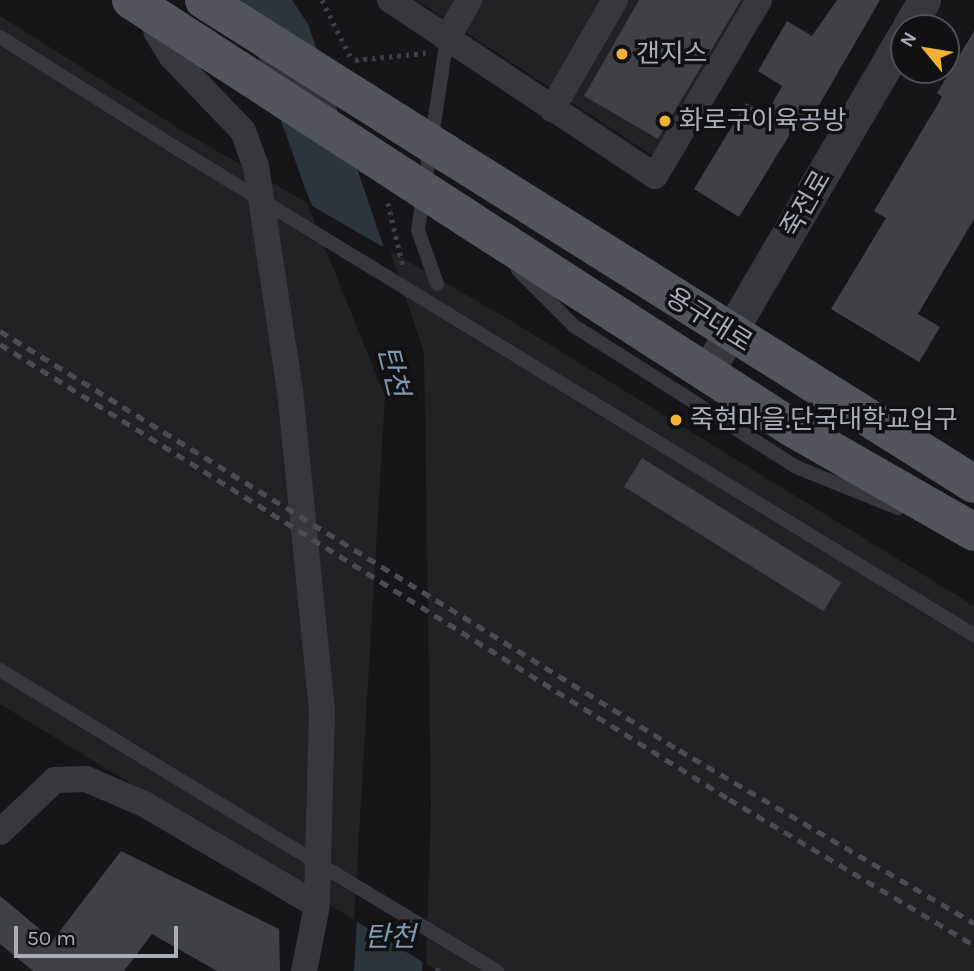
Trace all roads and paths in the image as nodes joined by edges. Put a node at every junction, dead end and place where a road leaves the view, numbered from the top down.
1 (131, 0) edge
2 (148, 0) edge
3 (204, 0) edge
4 (390, 0) edge
5 (469, 0) edge
6 (615, 0) edge
7 (759, 0) edge
8 (0, 37) edge
9 (447, 38) junction
10 (890, 59) edge
11 (352, 60) dead end
12 (552, 109) junction
13 (465, 217) junction
14 (436, 284) dead end
15 (730, 334) junction
16 (707, 372) junction
17 (974, 484) edge
18 (974, 533) edge
19 (974, 538) edge
20 (974, 635) edge
21 (0, 670) edge
22 (0, 832) edge
23 (317, 905) junction
24 (304, 971) edge
25 (496, 971) edge

1 - 13 main road, 용구대로, bridge
2 - 23 street
3 - 15 main road, 용구대로, bridge
4 - 9 street
5 - 9 street
6 - 12 street
7 - 12 street
8 - 20 lane, bridge
9 - 11 path
9 - 12 street
9 - 14 lane
10 - 15 street, 죽전로
13 - 16 main road, 용구대로
13 - 19 lane
15 - 16 street, 죽전로
15 - 17 main road, 용구대로
16 - 18 main road, 용구대로
21 - 25 lane, bridge
22 - 23 street
23 - 24 street

